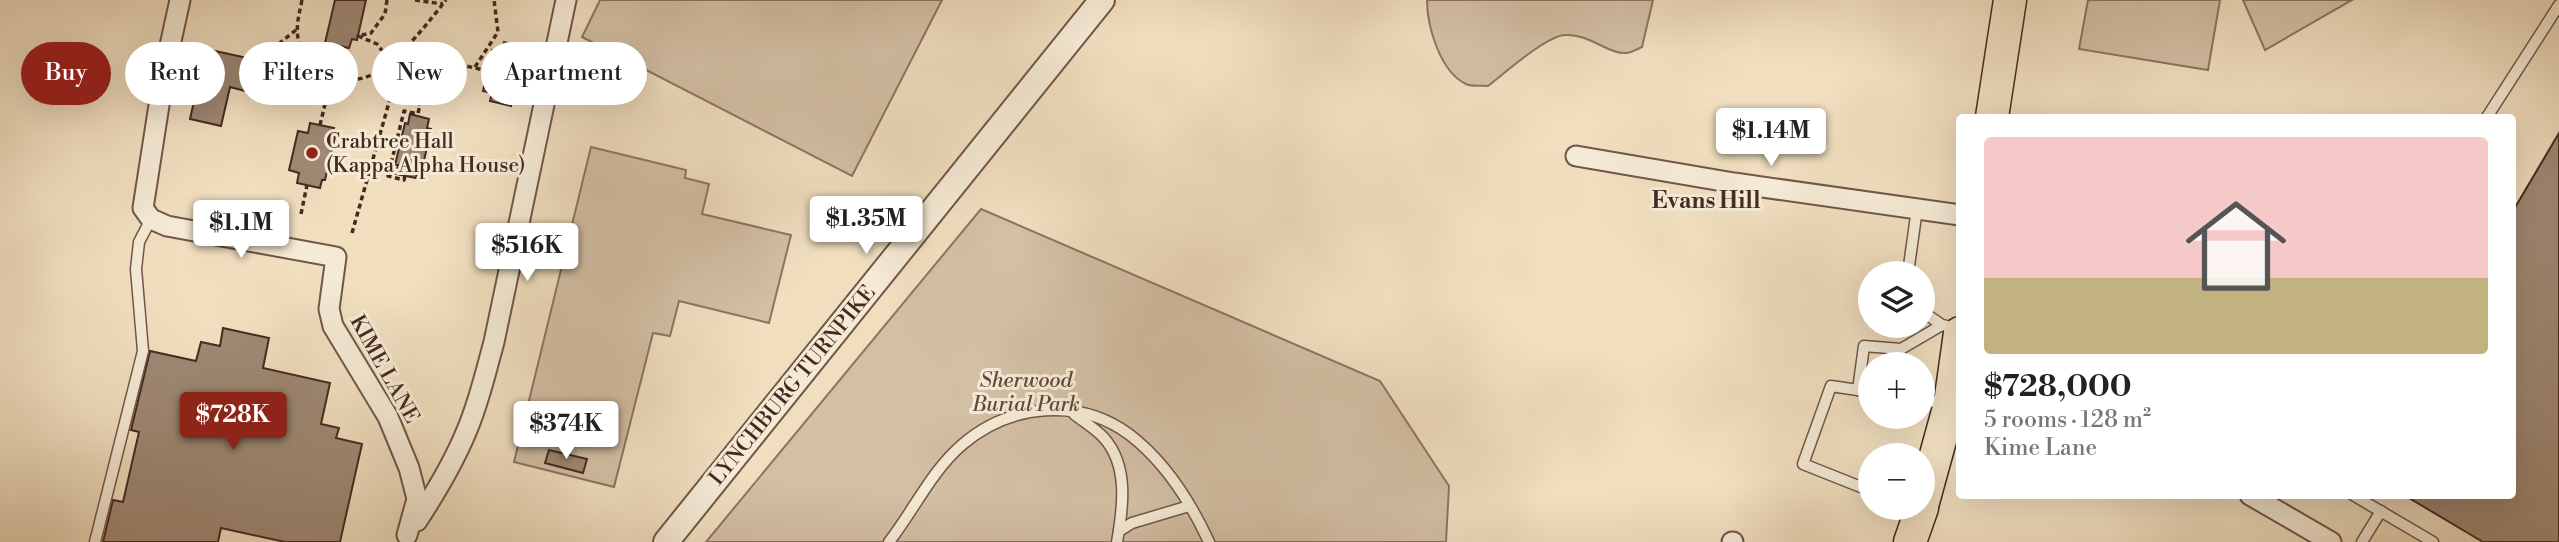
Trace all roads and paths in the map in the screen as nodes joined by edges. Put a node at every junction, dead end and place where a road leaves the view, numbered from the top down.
1 (180, 0) edge
2 (302, 0) edge
3 (387, 0) edge
4 (415, 0) edge
5 (494, 0) edge
6 (566, 0) edge
7 (1102, 0) edge
8 (2010, 0) edge
9 (444, 2) edge
10 (2559, 5) edge
11 (297, 30) junction
12 (282, 42) edge
13 (298, 42) edge
14 (372, 42) edge
15 (409, 42) edge
16 (467, 65) edge
17 (475, 67) junction
18 (481, 69) edge
19 (325, 105) edge
20 (388, 105) edge
21 (420, 105) edge
22 (1992, 114) edge
23 (2489, 114) edge
24 (320, 125) dead end
25 (379, 139) junction
26 (398, 144) junction
27 (1576, 156) dead end
28 (405, 176) dead end
29 (307, 185) dead end
30 (1917, 209) junction
31 (301, 214) dead end
32 (1956, 214) edge
33 (151, 219) junction
34 (352, 233) dead end
35 (1910, 261) edge
36 (1935, 319) edge
37 (1951, 329) edge
38 (1863, 352) edge
39 (1858, 390) edge
40 (1936, 402) edge
41 (1071, 411) junction
42 (1929, 443) edge
43 (1858, 486) edge
44 (2257, 499) edge
45 (2360, 499) edge
46 (1189, 506) junction
47 (2381, 511) junction
48 (1916, 520) edge
49 (1118, 537) edge
50 (405, 539) edge
51 (95, 542) edge
52 (666, 542) edge
53 (889, 542) edge
54 (1209, 542) edge
55 (1910, 542) edge
56 (2331, 542) edge
57 (2362, 542) edge
58 (2433, 542) edge

1 - 33 street
2 - 11 path
3 - 14 path
4 - 9 path
5 - 17 path
6 - 50 street, KIME LANE
7 - 52 street, LYNCHBURG TURNPIKE
8 - 22 main road
9 - 15 path
10 - 23 lane
11 - 12 path
11 - 13 path
16 - 17 path
17 - 18 path
19 - 24 path
20 - 25 path
21 - 26 path
25 - 26 path
25 - 34 path
26 - 28 path
27 - 30 street
29 - 31 path
30 - 32 street
30 - 35 lane
33 - 50 street, KIME LANE
33 - 51 lane
36 - 37 lane
37 - 38 lane
37 - 40 main road
39 - 43 lane
40 - 42 main road
41 - 46 lane
41 - 49 lane
41 - 53 lane
44 - 56 street
45 - 47 lane
46 - 49 lane
46 - 54 lane
47 - 57 lane
47 - 58 lane
48 - 55 main road

